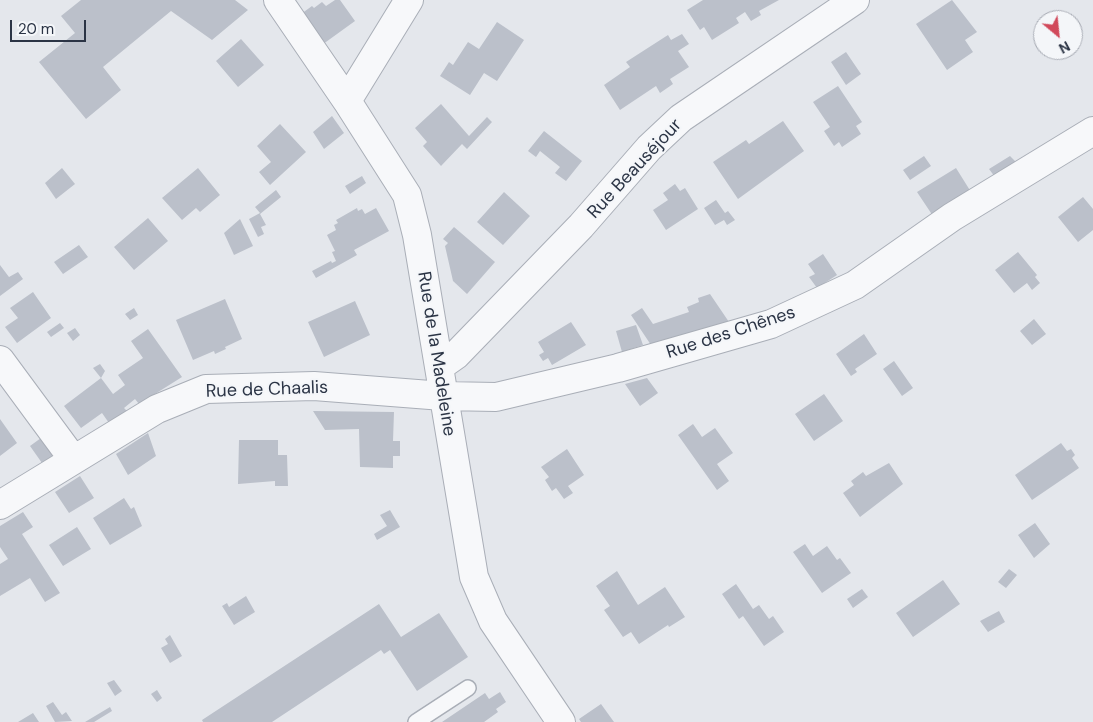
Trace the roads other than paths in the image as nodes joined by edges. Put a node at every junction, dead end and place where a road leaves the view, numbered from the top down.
1 (278, 0) edge
2 (409, 0) edge
3 (855, 0) edge
4 (348, 102) junction
5 (1093, 131) edge
6 (0, 360) edge
7 (439, 367) junction
8 (443, 396) junction
9 (74, 459) junction
10 (0, 505) edge
11 (468, 688) dead end
12 (416, 722) edge
13 (561, 722) edge

1 - 4 street, Rue de la Madeleine
2 - 4 street
3 - 7 street, Rue Beauséjour
4 - 7 street, Rue de la Madeleine
5 - 8 street, Rue des Chênes
6 - 9 street
7 - 8 street, Rue de la Madeleine
8 - 9 street, Rue de Chaalis
8 - 13 street, Rue de la Madeleine
9 - 10 street, Rue de Chaalis
11 - 12 lane

